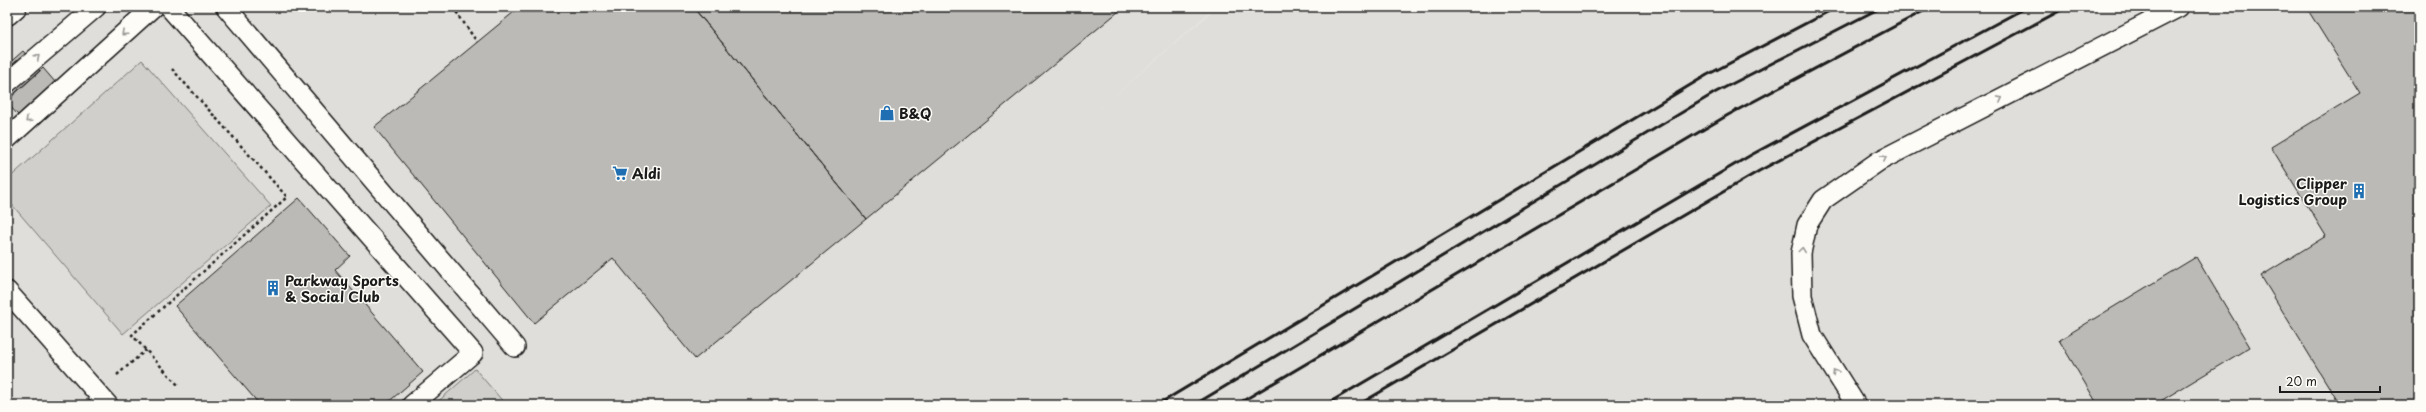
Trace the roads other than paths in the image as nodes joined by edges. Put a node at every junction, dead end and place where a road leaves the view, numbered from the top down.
1 (15, 7) edge
2 (96, 7) edge
3 (153, 7) edge
4 (169, 7) edge
5 (226, 7) edge
6 (2179, 7) edge
7 (7, 14) edge
8 (7, 82) edge
9 (7, 139) edge
10 (7, 290) edge
11 (515, 347) dead end
12 (108, 405) edge
13 (412, 405) edge
14 (1856, 405) edge

1 - 7 street
8 -> 2 lane
3 -> 9 lane
4 - 13 lane
5 - 11 lane
14 -> 6 lane
10 - 12 lane

